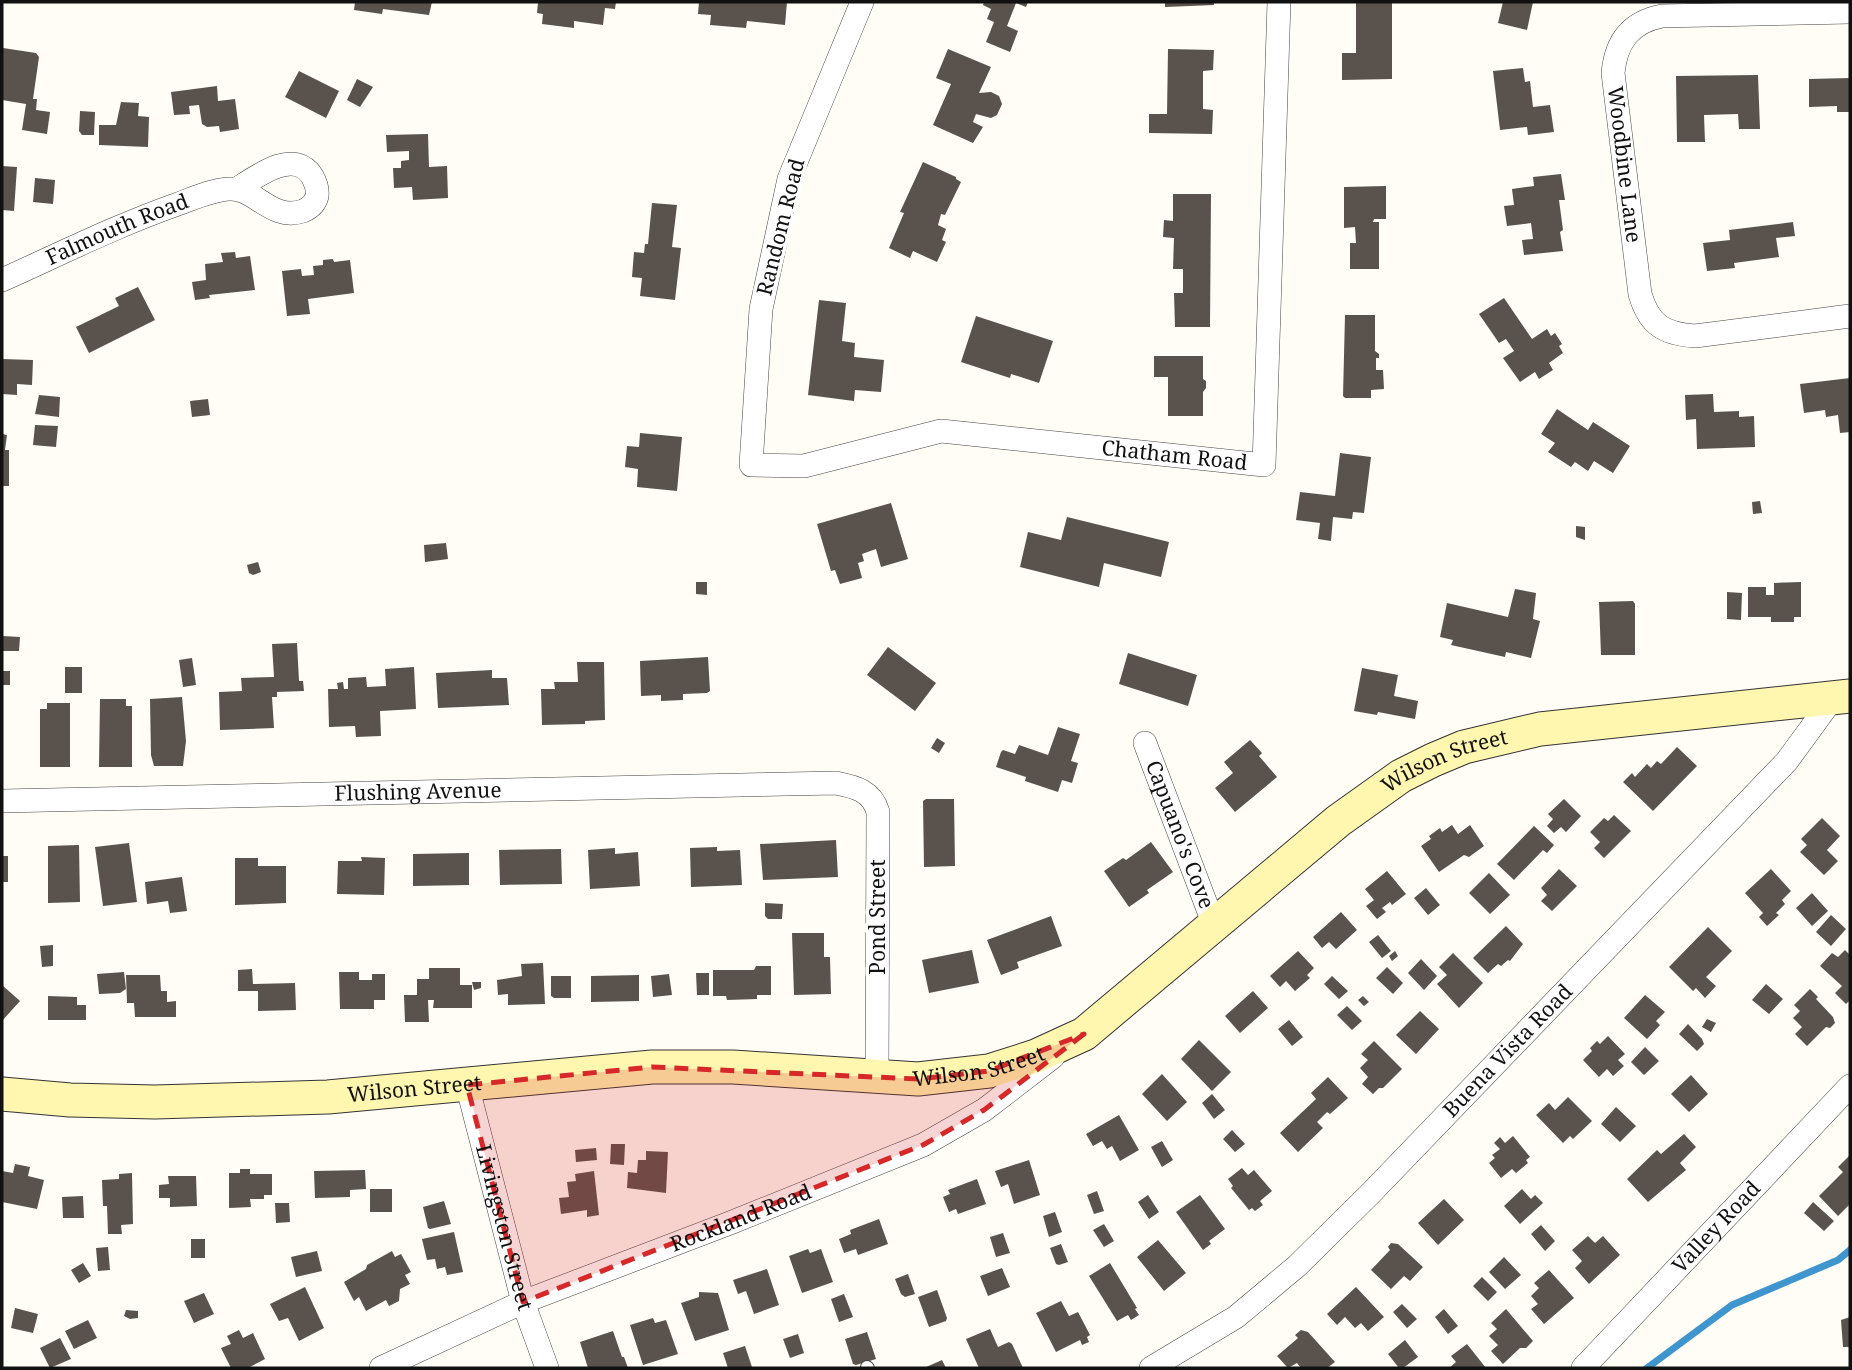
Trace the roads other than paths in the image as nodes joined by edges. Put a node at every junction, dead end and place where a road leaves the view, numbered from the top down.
1 (862, 2) edge
2 (1279, 2) edge
3 (1850, 12) edge
4 (237, 189) dead end
5 (2, 280) edge
6 (1850, 316) edge
7 (751, 465) joint
8 (1842, 697) edge
9 (1145, 743) dead end
10 (836, 783) joint
11 (2, 801) edge
12 (1214, 925) junction
13 (1084, 1034) junction
14 (877, 1077) junction
15 (467, 1085) junction
16 (1850, 1086) edge
17 (2, 1094) edge
18 (523, 1302) junction
19 (381, 1368) edge
20 (547, 1368) edge
21 (1151, 1368) edge
22 (1583, 1368) edge

1 - 7 street, Random Road
2 - 7 street, Chatham Road
3 - 6 street, Woodbine Lane
4 - 5 street, Falmouth Road
8 - 12 main road, Wilson Street
8 - 21 street, Buena Vista Road
9 - 12 street, Capuano's Cove
10 - 11 street, Flushing Avenue
10 - 14 street, Pond Street
12 - 13 main road, Wilson Street
13 - 14 main road, Wilson Street
13 - 18 street, Rockland Road
14 - 15 main road, Wilson Street
15 - 17 main road, Wilson Street
15 - 18 street, Livingston Street
16 - 22 street, Valley Road
18 - 19 street, Rockland Road
18 - 20 street, Livingston Street

